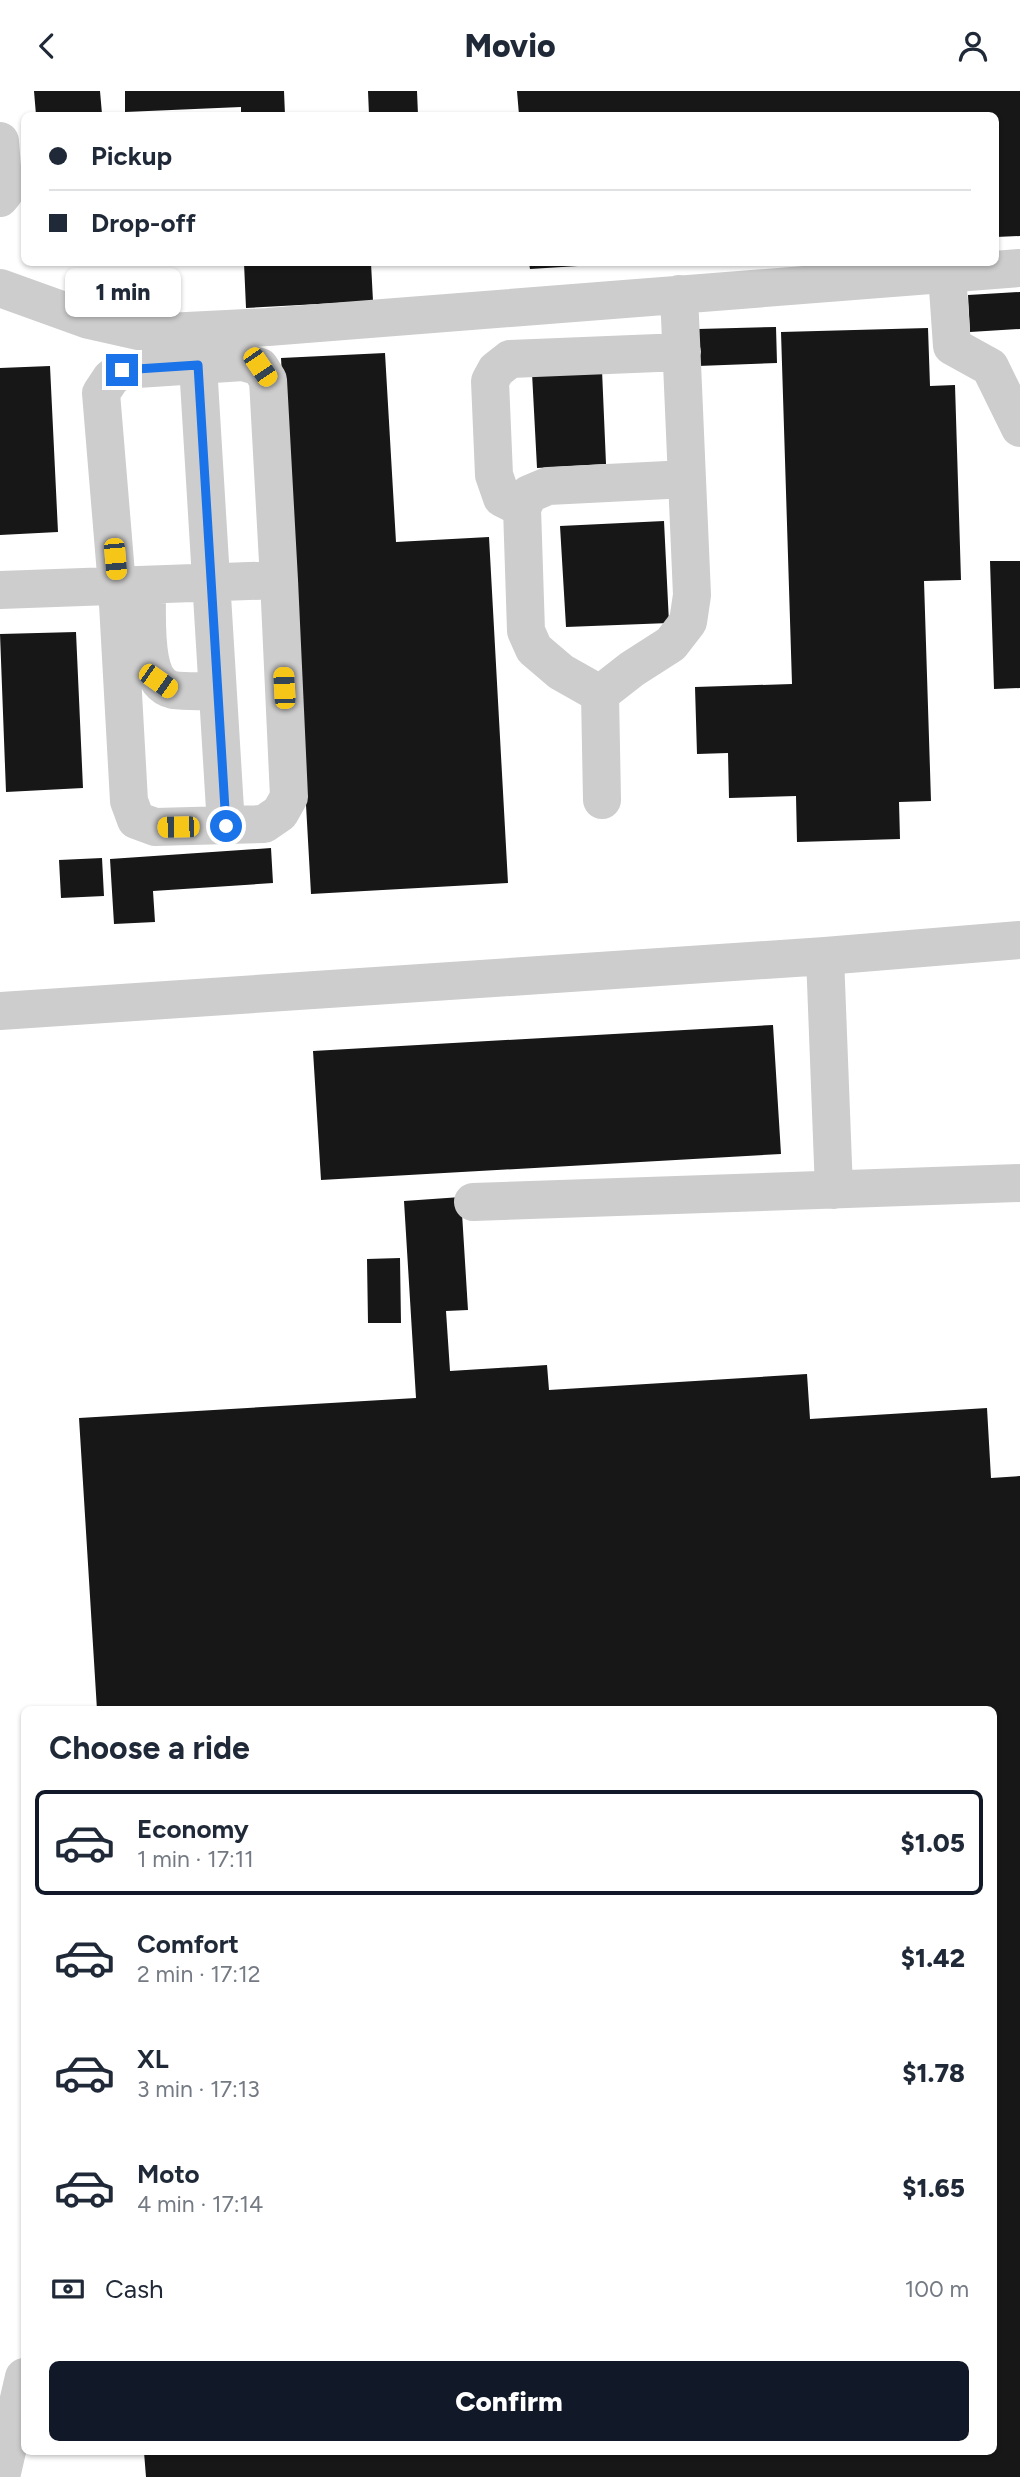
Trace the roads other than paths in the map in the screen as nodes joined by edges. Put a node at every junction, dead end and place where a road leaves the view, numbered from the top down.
1 (0, 141) edge
2 (0, 198) edge
3 (1020, 268) edge
4 (947, 274) junction
5 (0, 288) edge
6 (679, 294) junction
7 (682, 352) junction
8 (198, 365) junction
9 (1020, 428) edge
10 (688, 479) junction
11 (522, 508) junction
12 (279, 580) junction
13 (211, 583) junction
14 (132, 586) junction
15 (0, 590) edge
16 (217, 691) junction
17 (600, 694) junction
18 (602, 800) dead end
19 (226, 826) junction
20 (1020, 940) edge
21 (825, 956) junction
22 (0, 1011) edge
23 (1020, 1183) edge
24 (834, 1190) junction
25 (472, 1202) dead end
26 (21, 2390) edge
27 (1, 2477) edge

1 - 2 lane
3 - 4 lane
4 - 6 lane
4 - 9 lane
5 - 6 lane
6 - 7 lane
7 - 10 lane
7 - 11 lane
8 - 12 lane
8 - 13 lane
8 - 14 lane
10 - 11 lane
10 - 17 lane
11 - 17 lane
12 - 13 lane
12 - 19 lane
13 - 14 lane
13 - 16 lane
14 - 15 lane
14 - 16 lane
14 - 19 lane
16 - 19 lane
17 - 18 lane
20 - 21 lane
21 - 22 lane
21 - 24 lane
23 - 24 lane
24 - 25 lane
26 - 27 lane

